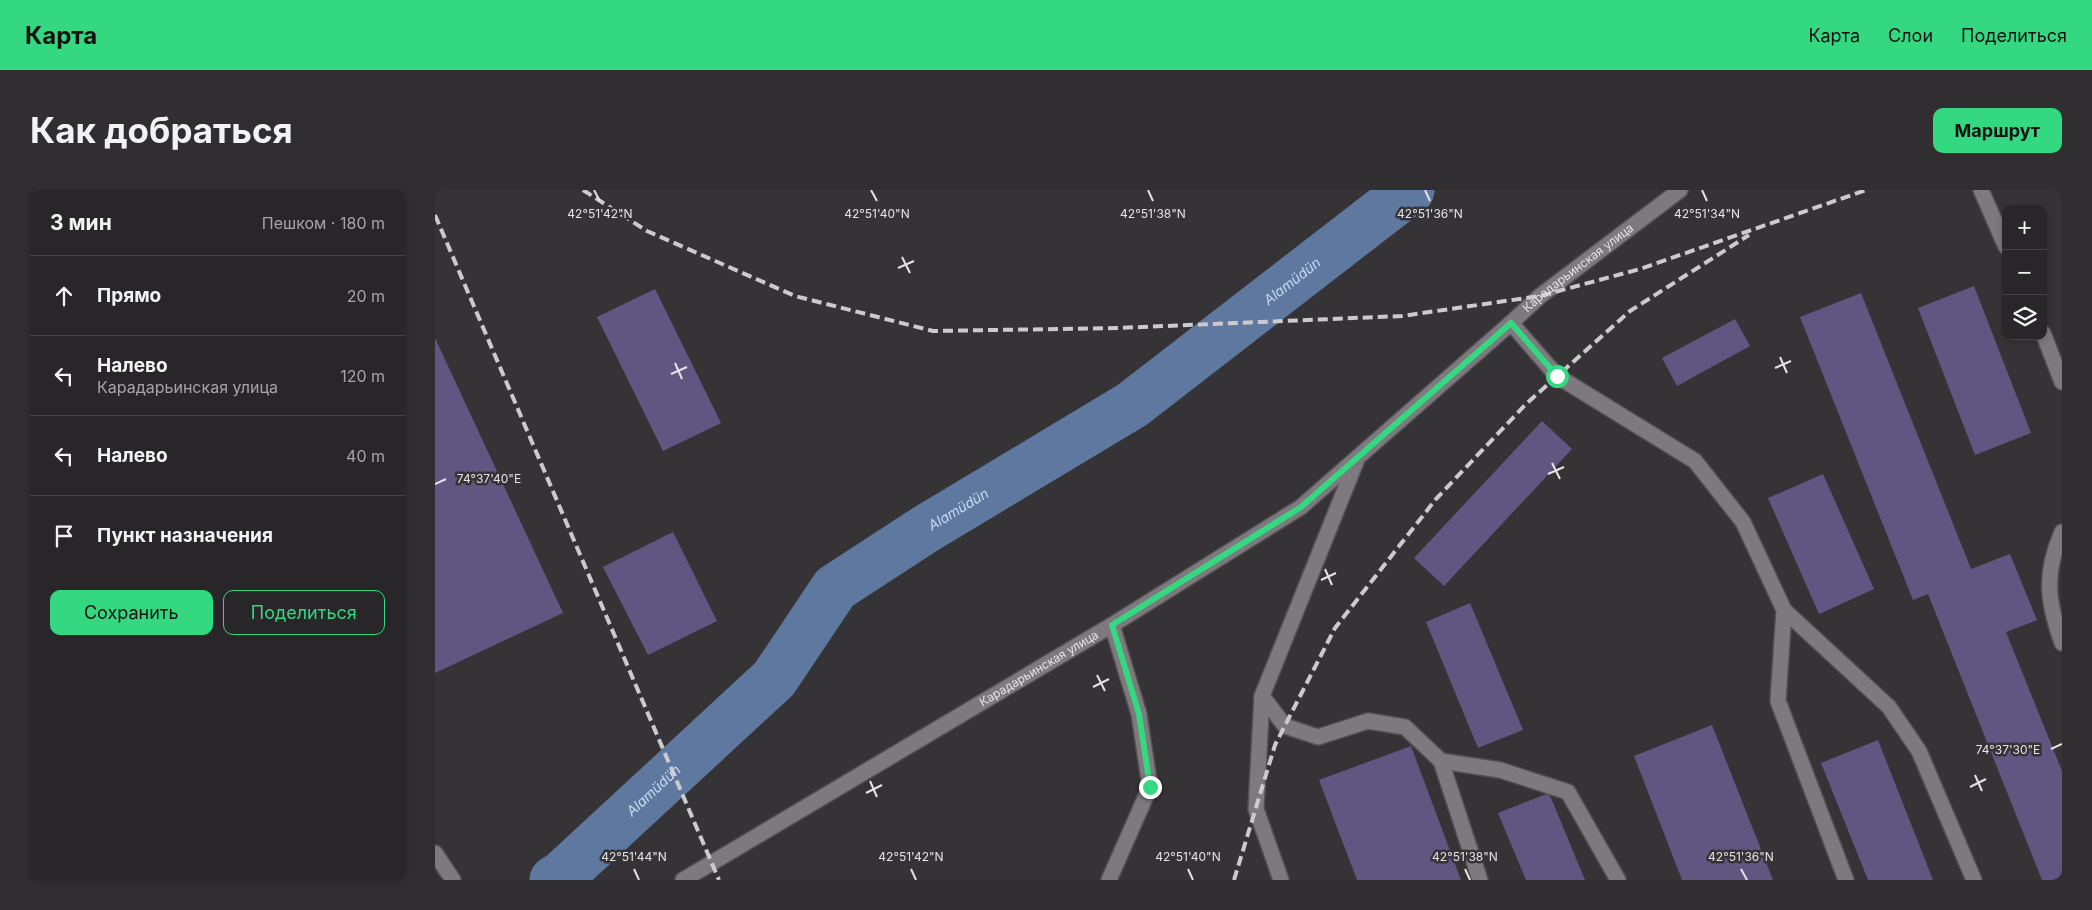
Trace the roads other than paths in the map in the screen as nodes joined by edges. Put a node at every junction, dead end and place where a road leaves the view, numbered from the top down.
1 (1681, 190) edge
2 (1981, 190) edge
3 (2002, 239) edge
4 (1511, 323) junction
5 (2046, 340) edge
6 (2050, 348) junction
7 (2062, 358) edge
8 (2062, 382) edge
9 (1357, 458) junction
10 (2062, 532) edge
11 (1784, 610) junction
12 (1112, 625) junction
13 (2062, 642) edge
14 (1262, 696) junction
15 (1441, 760) junction
16 (439, 859) edge
17 (453, 880) edge
18 (683, 880) edge
19 (1109, 880) edge
20 (1281, 880) edge
21 (1480, 880) edge
22 (1618, 880) edge
23 (1846, 880) edge
24 (1974, 880) edge

1 - 4 street, Карадарьинская улица
2 - 3 street
4 - 9 street, Карадарьинская улица
4 - 11 street
5 - 6 street
6 - 7 street
6 - 8 street
9 - 12 street, Карадарьинская улица
9 - 14 street
10 - 13 street
11 - 23 street
11 - 24 street
12 - 18 street, Карадарьинская улица
12 - 19 street
14 - 15 street
14 - 20 street
15 - 21 street
15 - 22 street
16 - 17 street

